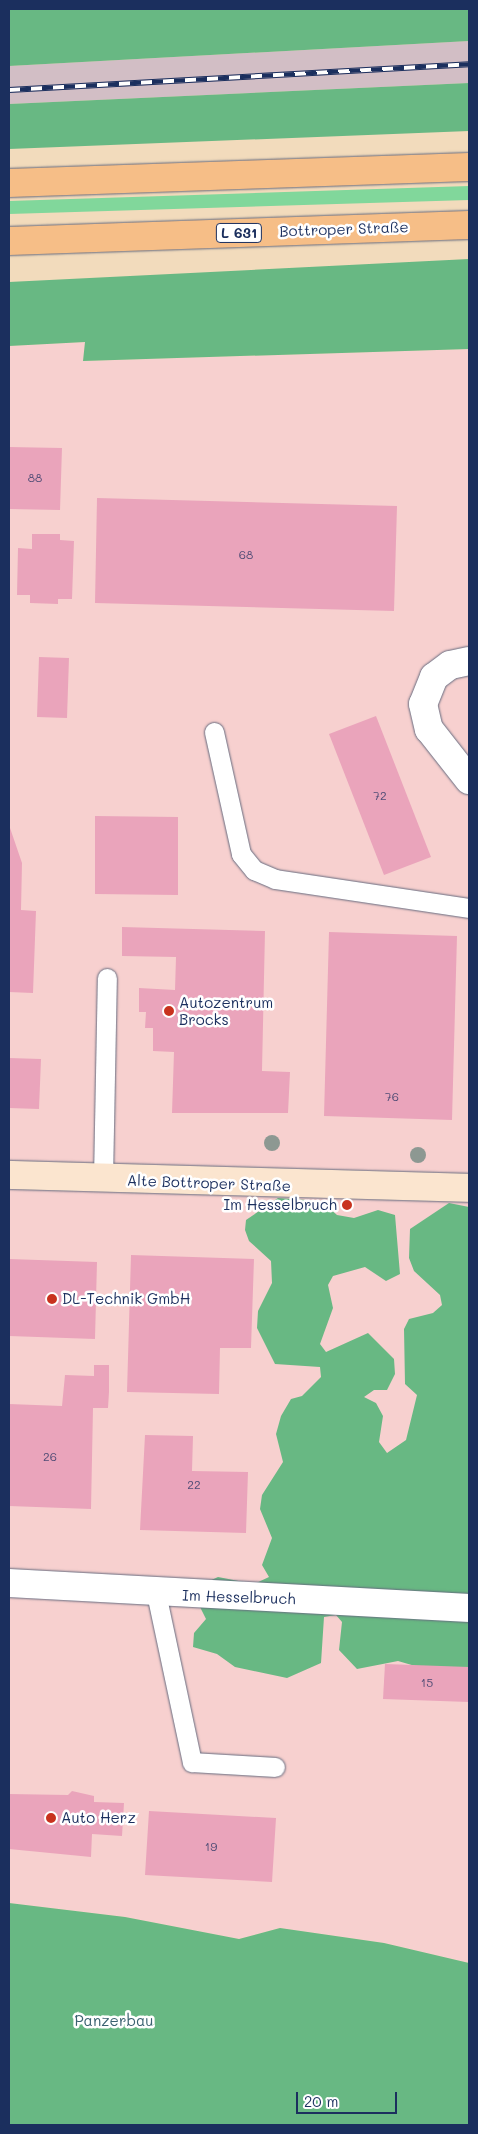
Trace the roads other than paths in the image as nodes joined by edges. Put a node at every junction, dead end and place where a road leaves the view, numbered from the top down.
1 (469, 167) edge
2 (9, 182) edge
3 (469, 225) edge
4 (9, 241) edge
5 (469, 661) edge
6 (214, 732) dead end
7 (469, 780) edge
8 (469, 908) edge
9 (107, 978) dead end
10 (9, 1175) edge
11 (103, 1179) junction
12 (469, 1188) edge
13 (9, 1583) edge
14 (156, 1594) junction
15 (469, 1608) edge
16 (275, 1767) dead end

1 - 2 main road
3 - 4 main road, Bottroper Straße / L 631
5 - 7 street
6 - 8 lane
9 - 11 lane
10 - 11 street, Alte Bottroper Straße
11 - 12 street, Alte Bottroper Straße
13 - 14 street, Im Hesselbruch
14 - 15 street, Im Hesselbruch
14 - 16 lane

